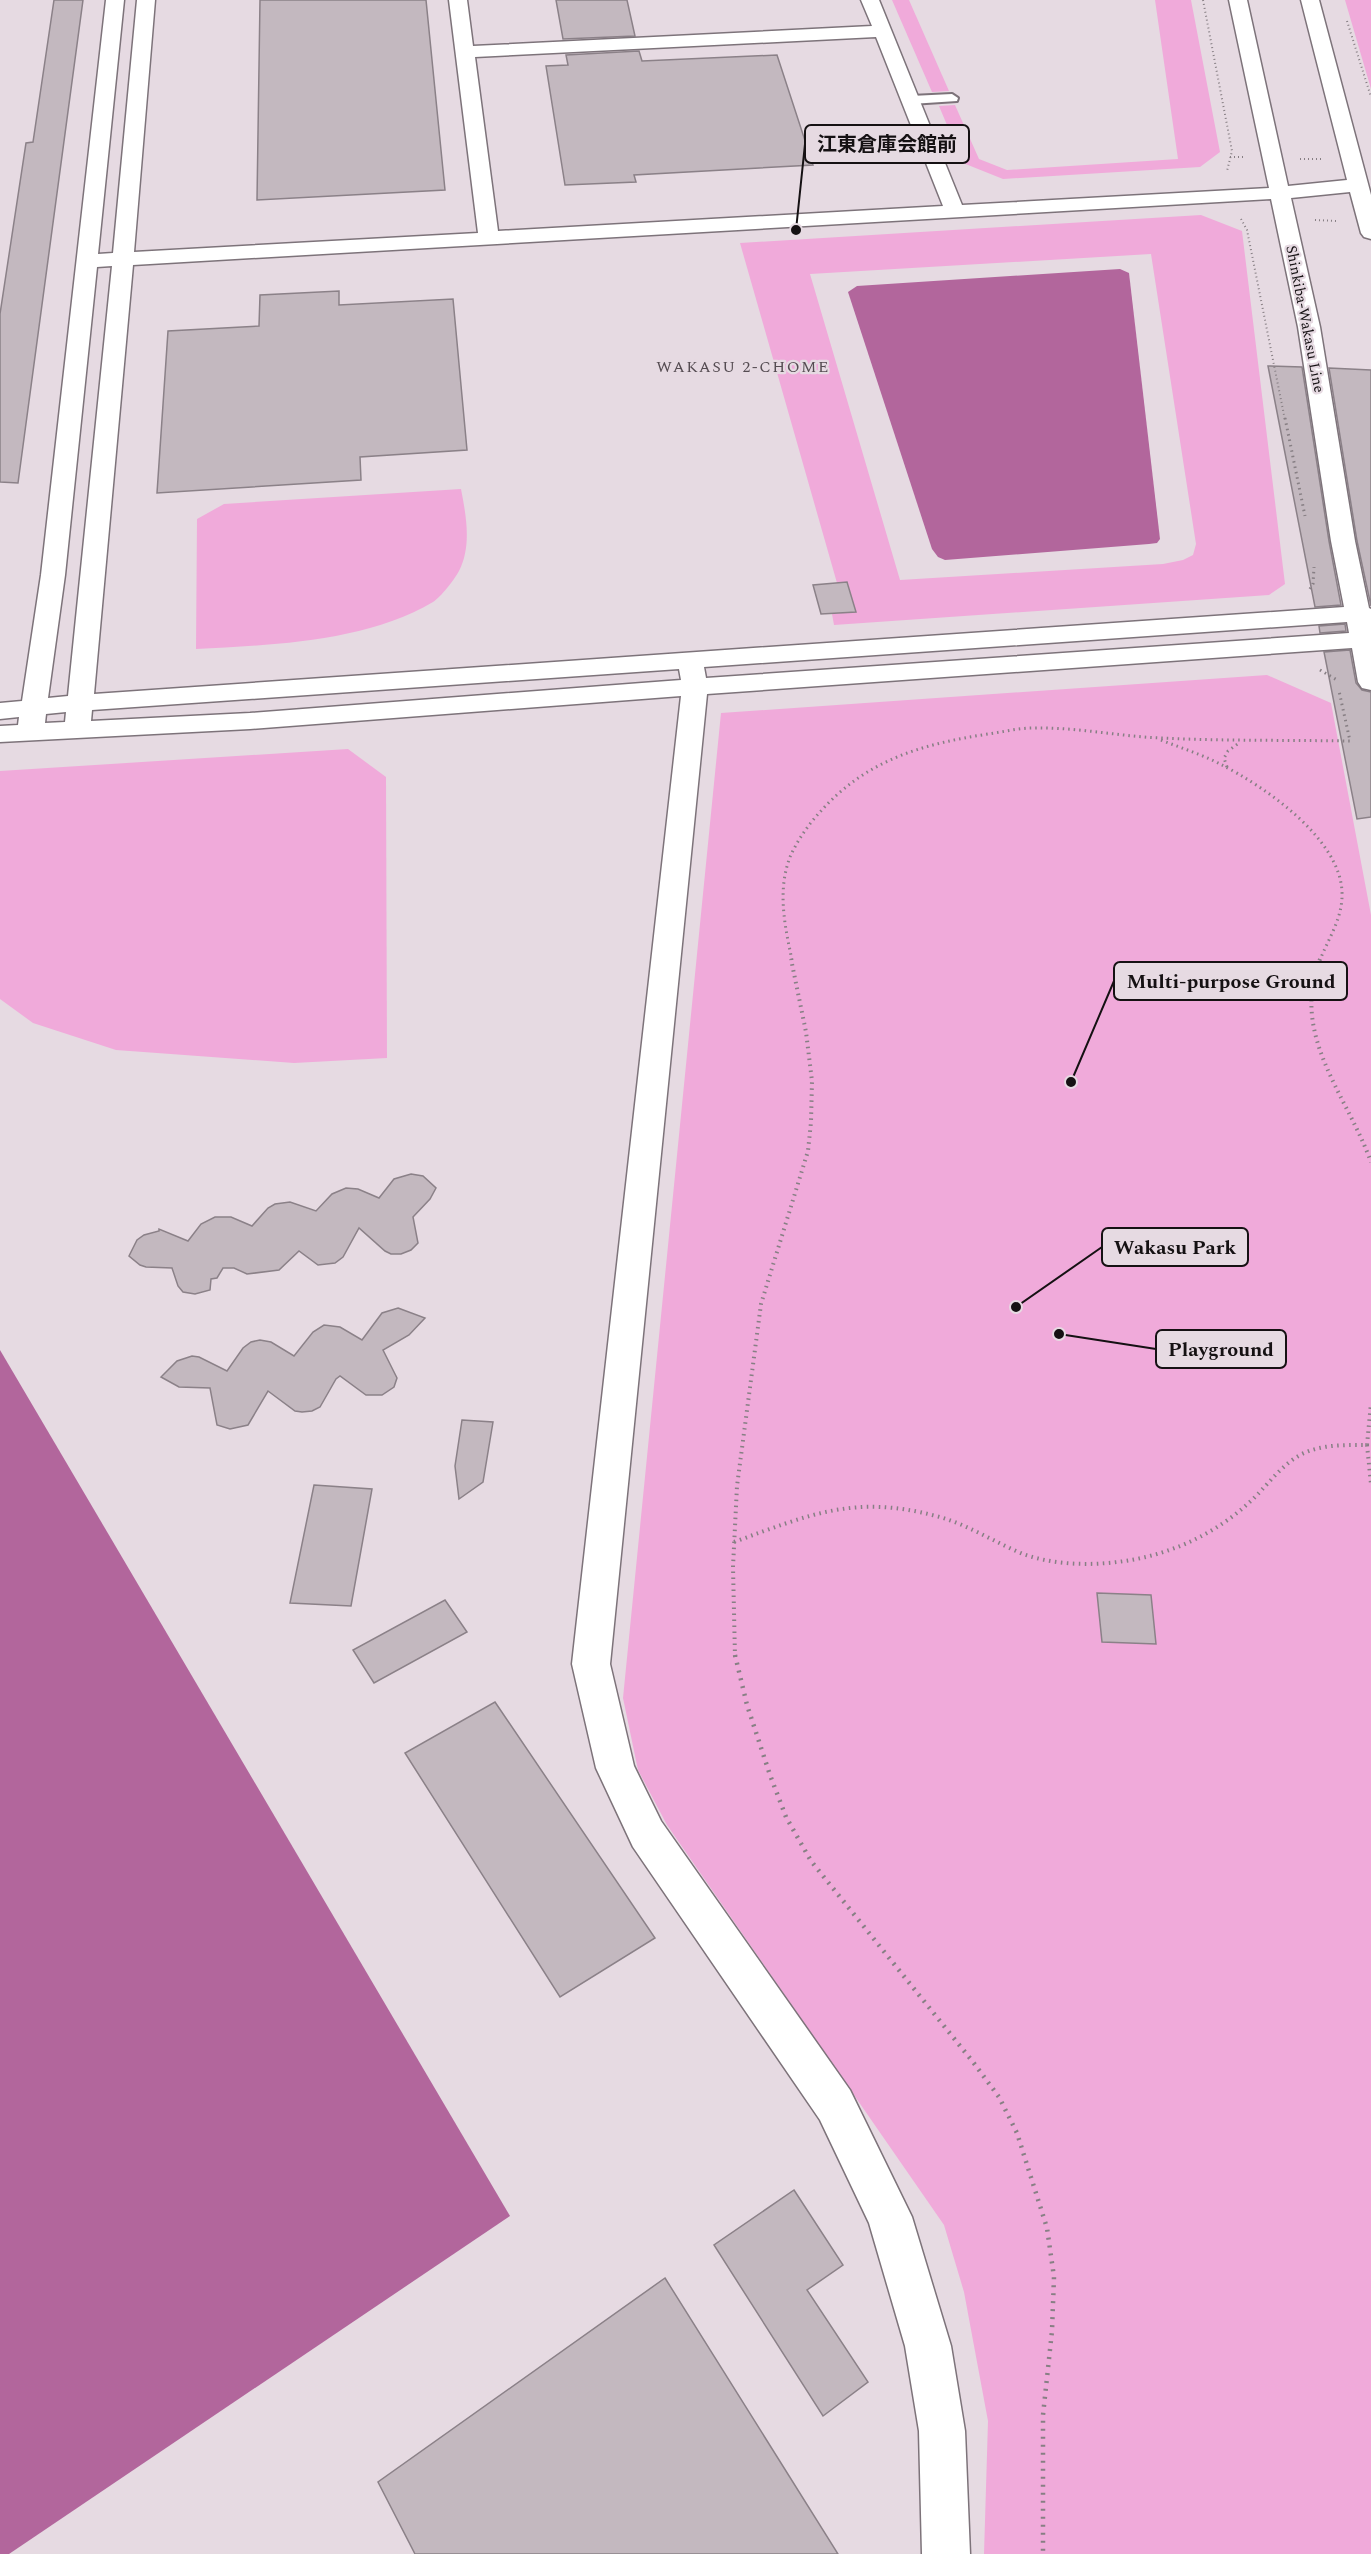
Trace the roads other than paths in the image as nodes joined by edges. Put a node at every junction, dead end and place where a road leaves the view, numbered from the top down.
1 (115, 0) edge
2 (146, 0) edge
3 (458, 0) edge
4 (870, 0) edge
5 (1238, 0) edge
6 (1310, 0) edge
7 (883, 31) junction
8 (465, 52) junction
9 (952, 98) dead end
10 (911, 100) junction
11 (1357, 184) junction
12 (1278, 185) junction
13 (952, 203) junction
14 (488, 229) junction
15 (1371, 233) edge
16 (206, 235) dead end
17 (148, 238) dead end
18 (123, 249) junction
19 (87, 251) junction
20 (1365, 627) edge
21 (692, 674) junction
22 (1371, 682) edge
23 (80, 703) junction
24 (34, 707) junction
25 (0, 711) edge
26 (77, 732) junction
27 (30, 733) junction
28 (0, 734) edge
29 (946, 2554) edge

1 - 19 street
2 - 18 street
3 - 8 street
4 - 7 street
5 - 12 street, Shinkiba-Wakasu Line
6 - 11 street
7 - 8 street
7 - 10 street
8 - 14 street
9 - 10 lane
10 - 13 street
11 - 12 street
11 - 15 street
12 - 13 street
12 - 20 street, Shinkiba-Wakasu Line
13 - 14 street
14 - 16 street
14 - 18 street
17 - 18 street
18 - 19 street
18 - 23 street
19 - 24 street
20 - 21 street
20 - 22 street, Shinkiba-Wakasu Line
21 - 23 street
21 - 26 street
21 - 29 street
23 - 24 street
23 - 26 street
24 - 25 street
24 - 27 street
26 - 27 street
27 - 28 street

